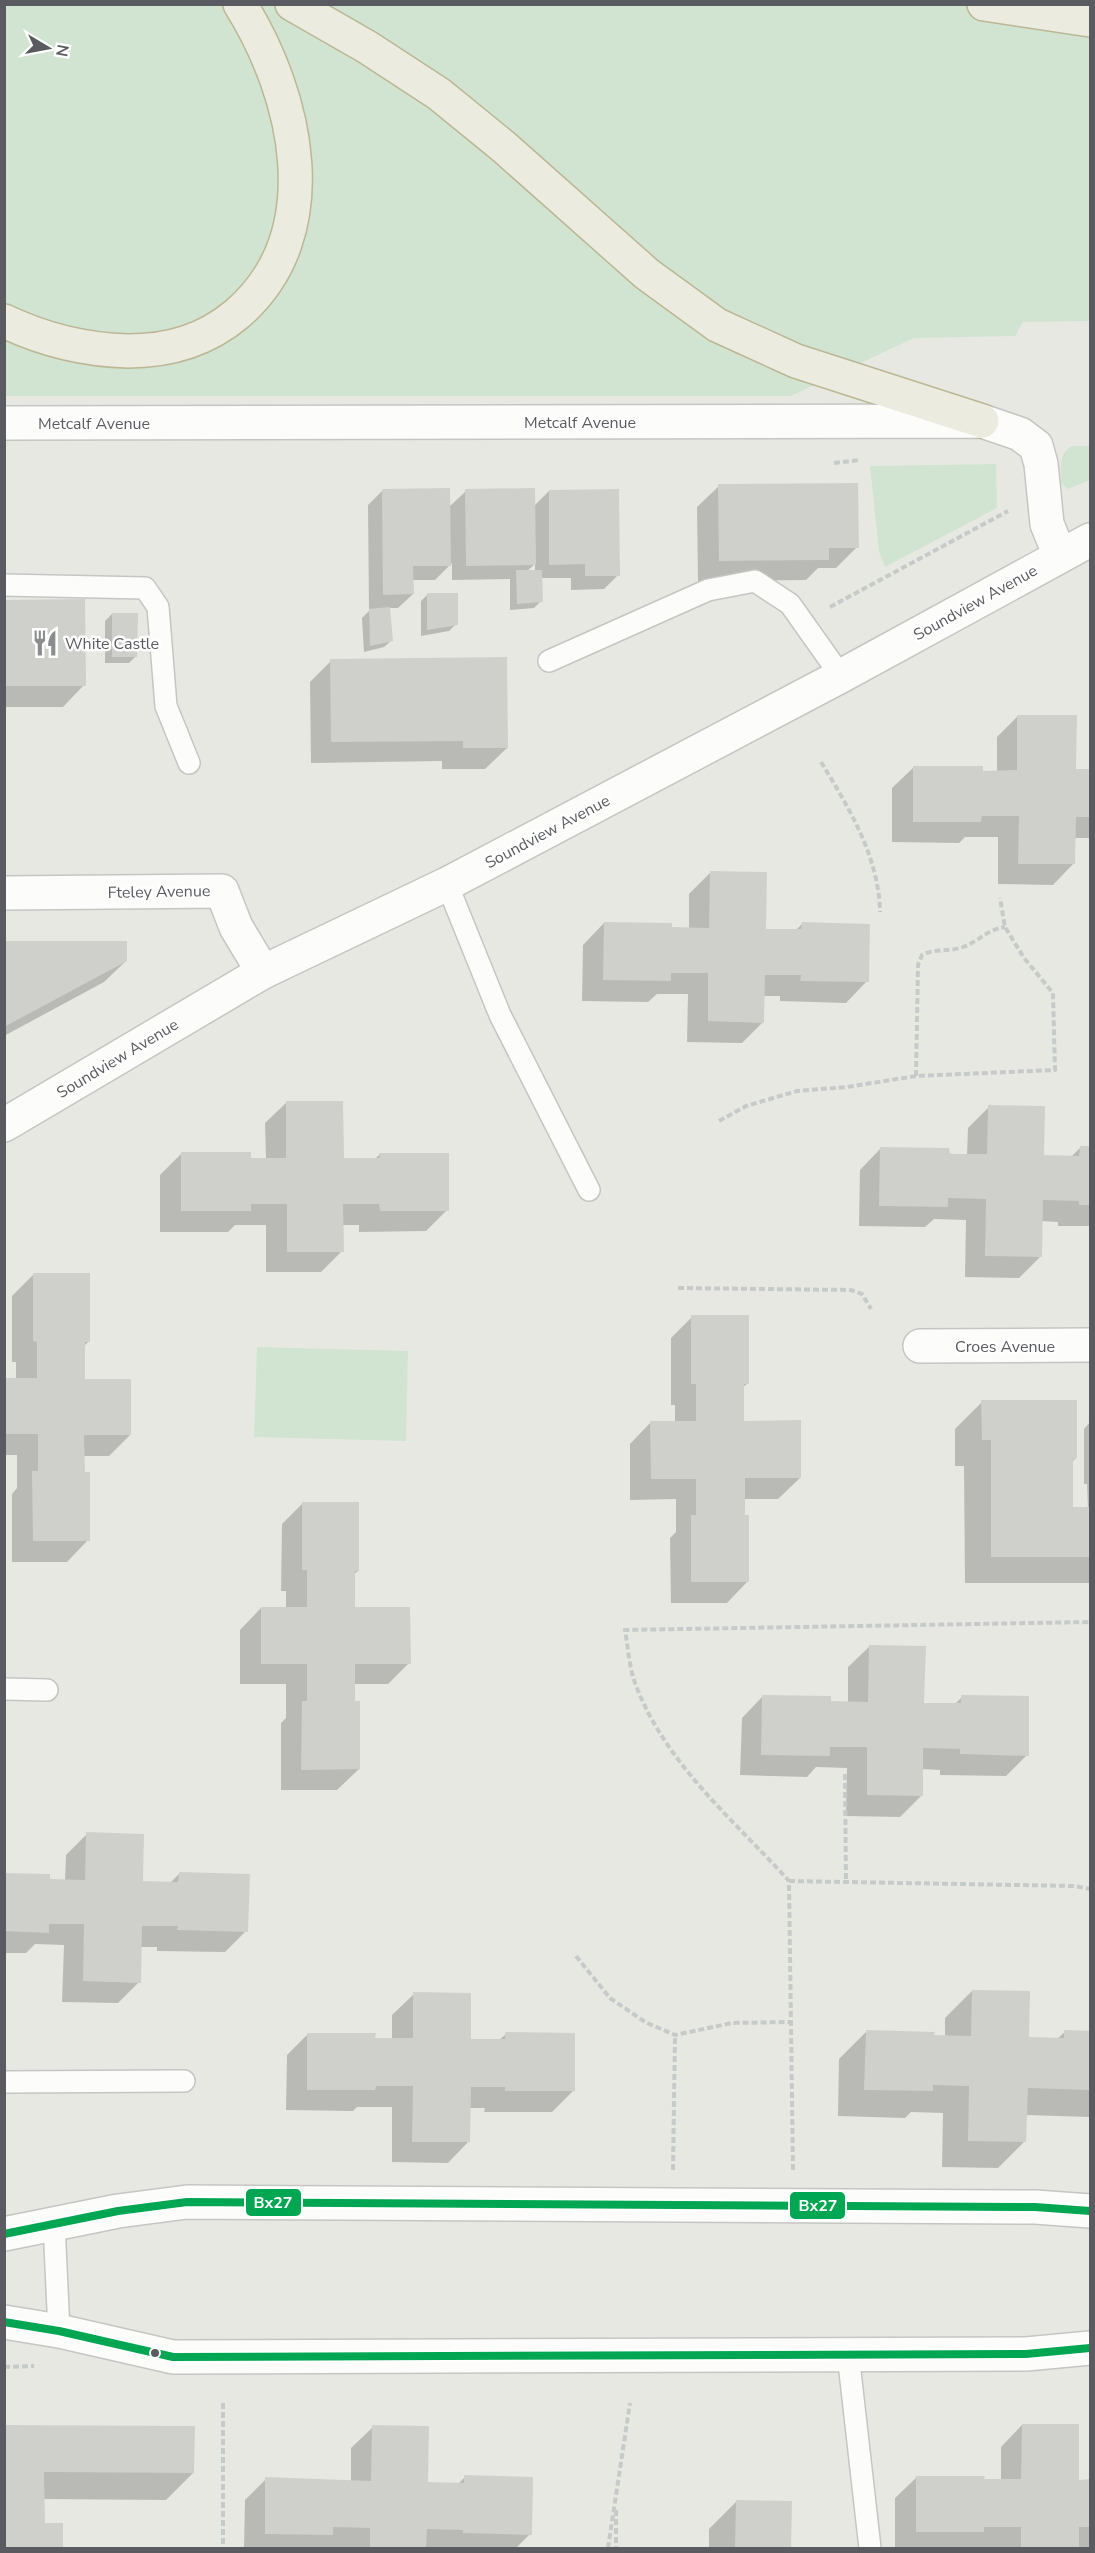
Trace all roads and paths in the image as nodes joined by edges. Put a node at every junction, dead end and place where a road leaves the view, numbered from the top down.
1 (240, 4) edge
2 (292, 4) edge
3 (984, 4) edge
4 (1090, 20) edge
5 (4, 321) edge
6 (982, 421) junction
7 (4, 423) edge
8 (1008, 511) dead end
9 (1090, 540) edge
10 (1060, 556) junction
11 (4, 585) edge
12 (823, 610) dead end
13 (549, 661) dead end
14 (841, 676) junction
15 (821, 762) dead end
16 (189, 763) dead end
17 (447, 884) junction
18 (4, 893) edge
19 (1000, 898) dead end
20 (880, 912) dead end
21 (1005, 927) junction
22 (263, 972) junction
23 (916, 1076) junction
24 (719, 1121) dead end
25 (4, 1125) edge
26 (589, 1190) dead end
27 (678, 1288) dead end
28 (871, 1309) dead end
29 (1090, 1345) edge
30 (920, 1346) dead end
31 (1090, 1622) edge
32 (4, 1689) edge
33 (47, 1689) dead end
34 (845, 1774) dead end
35 (789, 1881) junction
36 (846, 1882) junction
37 (1090, 1889) edge
38 (576, 1956) dead end
39 (791, 2022) junction
40 (675, 2036) junction
41 (184, 2081) dead end
42 (4, 2082) edge
43 (793, 2171) dead end
44 (672, 2177) dead end
45 (1090, 2211) edge
46 (54, 2224) junction
47 (4, 2234) edge
48 (4, 2322) edge
49 (59, 2331) junction
50 (1090, 2348) edge
51 (848, 2354) junction
52 (223, 2403) dead end
53 (630, 2403) dead end
54 (615, 2497) junction
55 (223, 2548) edge
56 (608, 2548) edge
57 (616, 2548) edge
58 (870, 2548) edge

1 - 5 highway
2 - 6 highway
3 - 4 highway
6 - 7 street, Metcalf Avenue
6 - 10 street, Metcalf Avenue
8 - 12 path
9 - 10 street, Soundview Avenue
10 - 14 street, Soundview Avenue
11 - 16 lane
13 - 14 lane
14 - 17 street, Soundview Avenue
15 - 20 path
17 - 22 street, Soundview Avenue
17 - 26 lane
18 - 22 street, Fteley Avenue
19 - 21 path
21 - 23 path
21 - 23 path
22 - 25 street, Soundview Avenue
23 - 24 path
27 - 28 path
29 - 30 street, Croes Avenue
31 - 35 path
32 - 33 lane
34 - 36 path
35 - 36 path
35 - 39 path
36 - 37 path
38 - 40 path
39 - 40 path
39 - 43 path
40 - 44 path
41 - 42 lane
45 - 46 street
46 - 47 street
46 - 49 lane
48 - 49 street
49 - 51 street
50 - 51 street
51 - 58 lane
52 - 55 path
53 - 54 path
54 - 56 path
54 - 57 path

